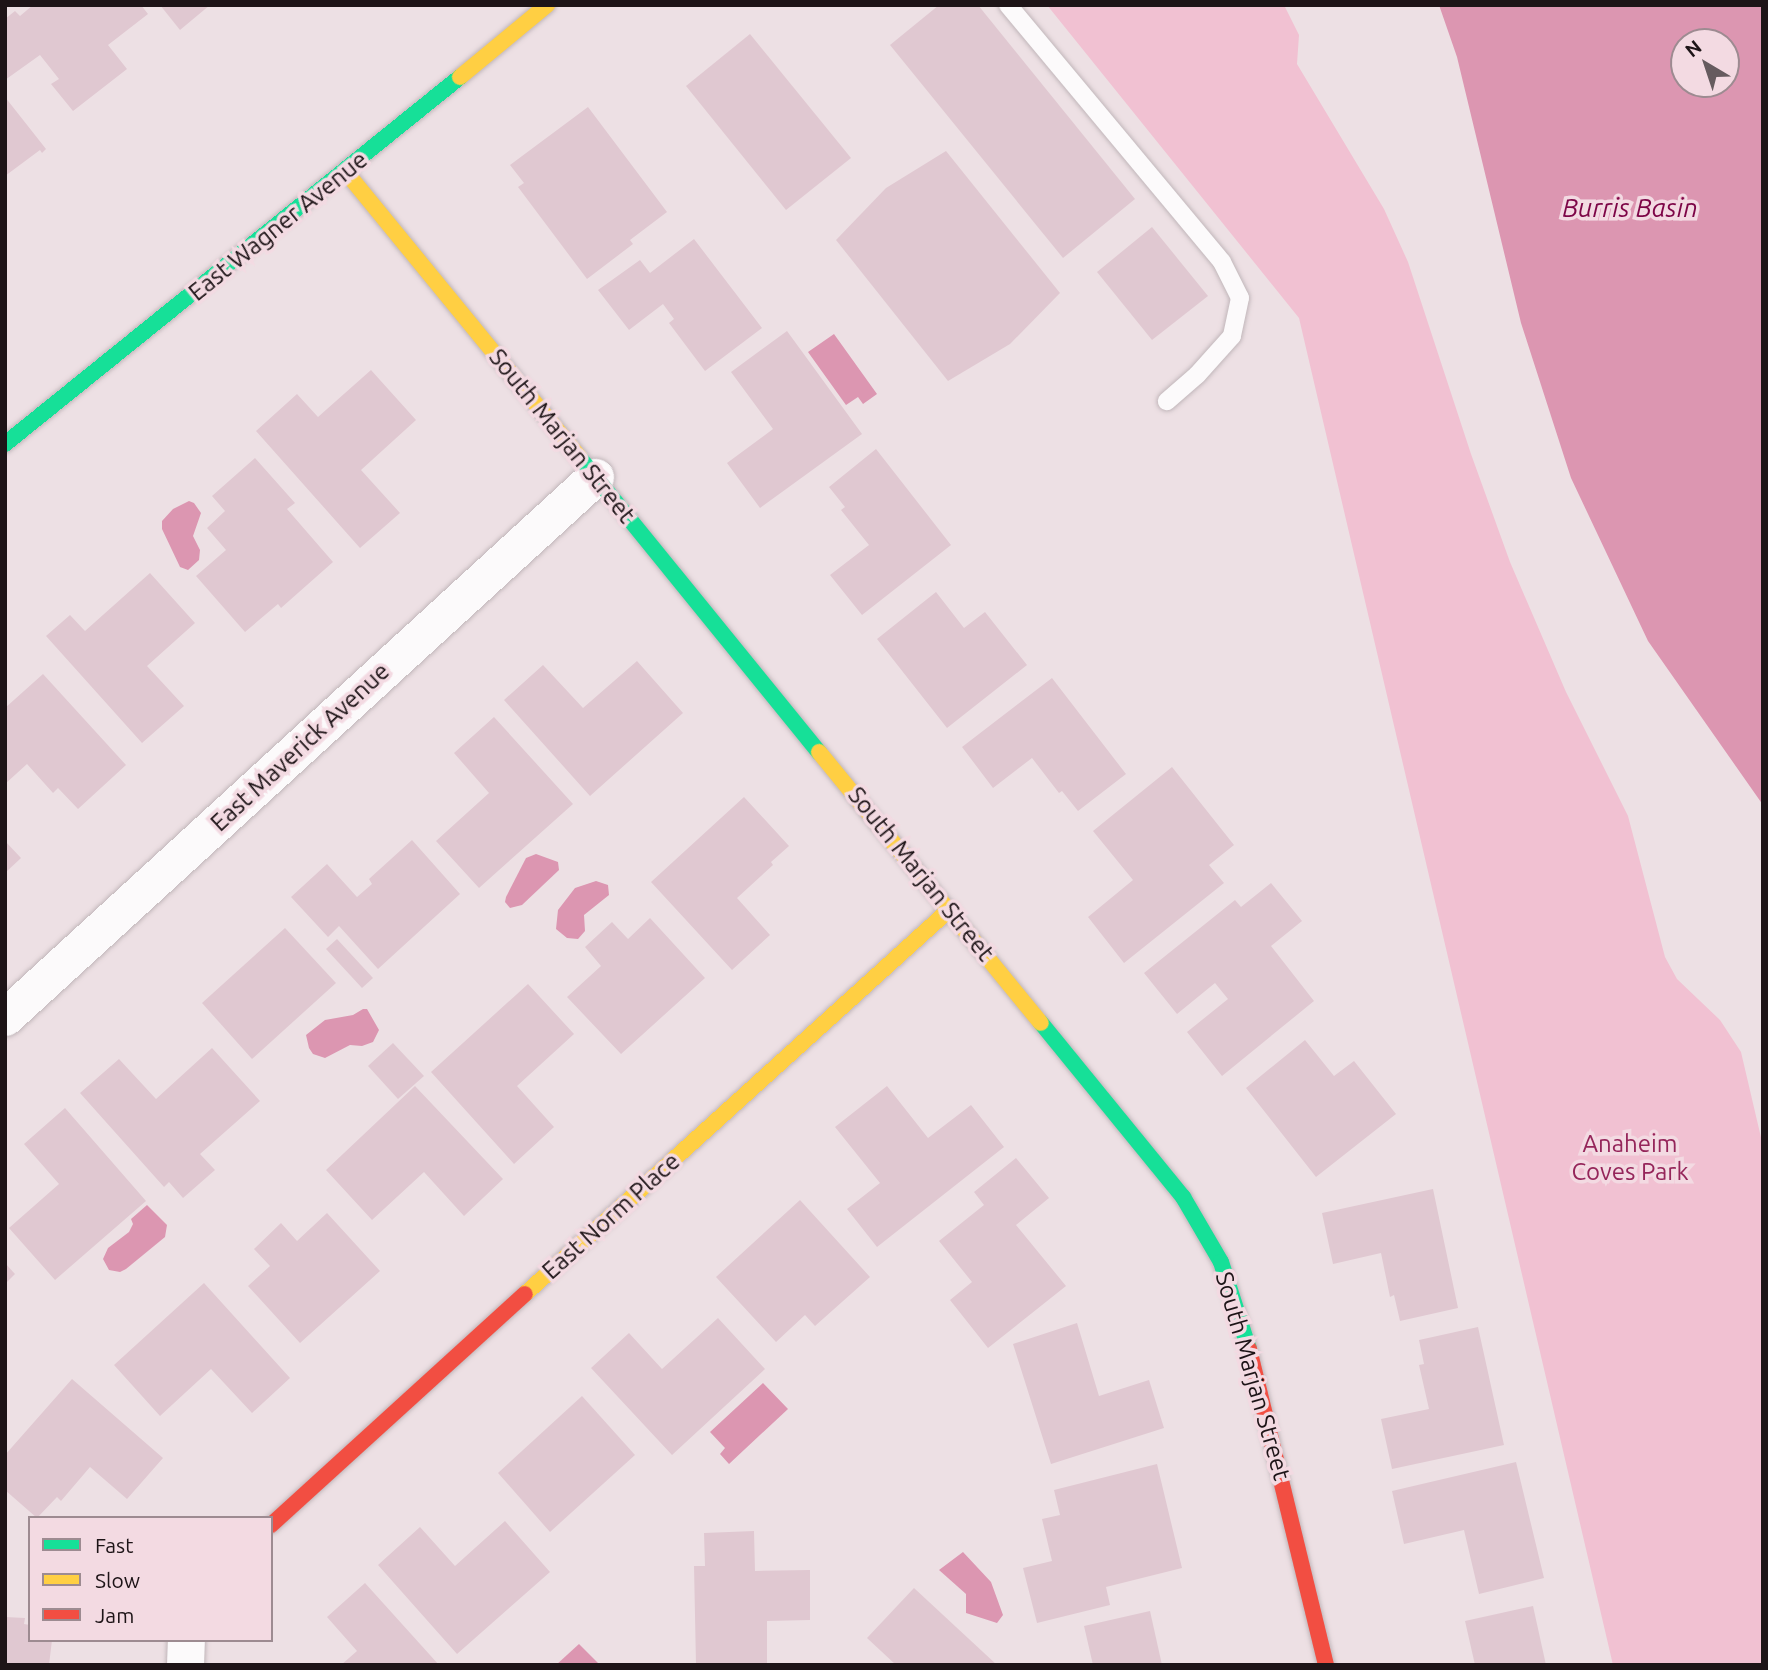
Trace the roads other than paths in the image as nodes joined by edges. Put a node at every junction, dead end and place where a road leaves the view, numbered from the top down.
1 (547, 5) edge
2 (1008, 5) edge
3 (346, 172) junction
4 (1167, 401) dead end
5 (5, 444) edge
6 (595, 477) junction
7 (950, 909) junction
8 (5, 1017) edge
9 (273, 1523) edge
10 (1326, 1665) edge

1 - 3 street, East Wagner Avenue
2 - 4 lane
3 - 5 street, East Wagner Avenue
3 - 6 street, South Marjan Street
6 - 7 street, South Marjan Street
6 - 8 street, East Maverick Avenue
7 - 9 street, East Norm Place
7 - 10 street, South Marjan Street

